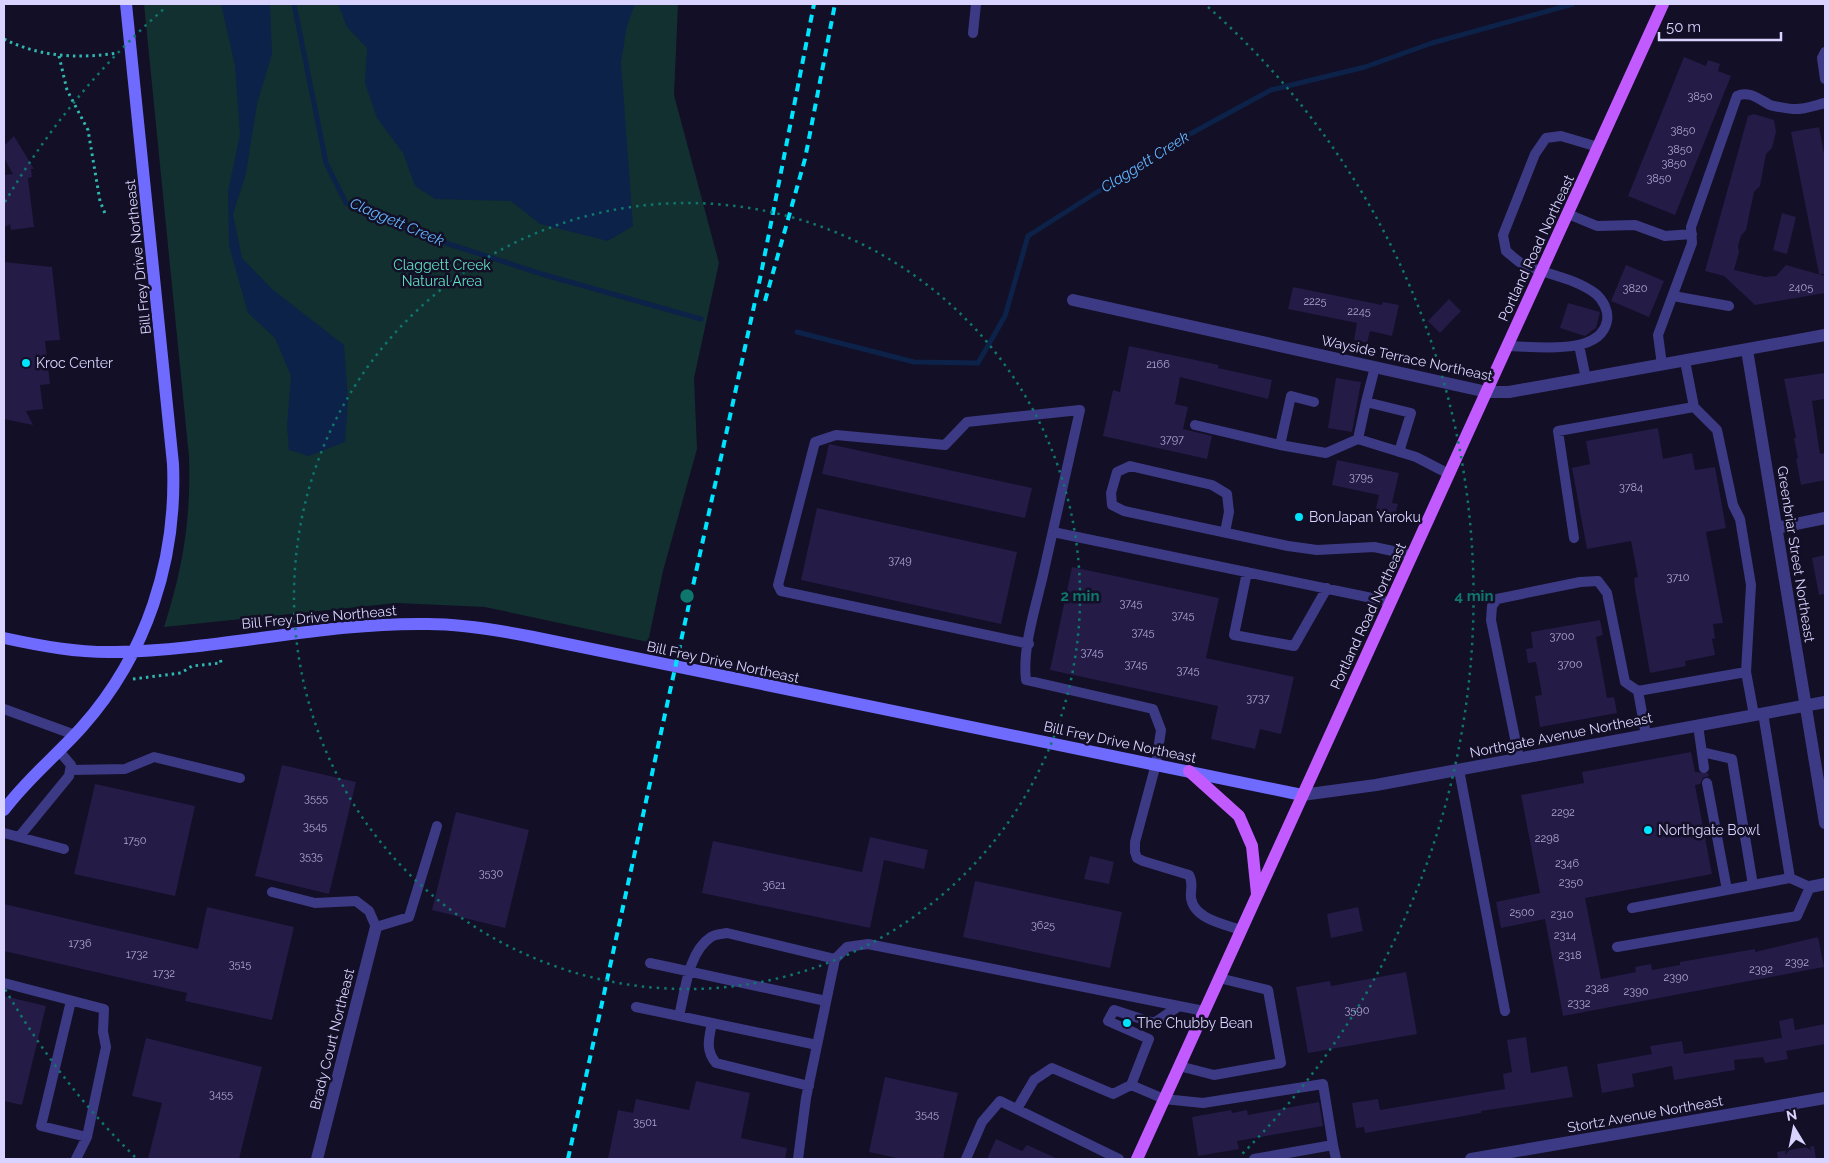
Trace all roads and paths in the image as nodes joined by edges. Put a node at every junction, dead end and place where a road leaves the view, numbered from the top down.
1 (126, 4) edge
2 (976, 4) edge
3 (1664, 4) edge
4 (973, 32) dead end
5 (4, 39) edge
6 (130, 51) junction
7 (1825, 52) edge
8 (59, 56) junction
9 (1825, 79) edge
10 (1824, 105) edge
11 (1598, 147) junction
12 (1568, 214) junction
13 (106, 216) dead end
14 (1692, 234) junction
15 (1542, 269) junction
16 (1673, 296) junction
17 (1074, 300) dead end
18 (1729, 306) dead end
19 (1825, 335) edge
20 (1579, 345) junction
21 (1507, 346) junction
22 (1747, 350) junction
23 (1685, 361) junction
24 (1662, 365) junction
25 (1375, 367) junction
26 (1586, 378) junction
27 (1487, 392) junction
28 (1314, 402) dead end
29 (1366, 402) junction
30 (1694, 407) junction
31 (1196, 425) dead end
32 (1358, 439) junction
33 (1280, 445) junction
34 (1399, 452) junction
35 (1449, 474) junction
36 (1825, 518) edge
37 (1776, 528) junction
38 (1053, 532) junction
39 (1225, 532) junction
40 (1574, 538) dead end
41 (1412, 555) junction
42 (1247, 572) junction
43 (1327, 588) junction
44 (1391, 602) junction
45 (4, 638) edge
46 (1029, 644) junction
47 (192, 666) dead end
48 (1746, 672) junction
49 (117, 681) junction
50 (1638, 691) junction
51 (1825, 702) edge
52 (1806, 705) junction
53 (4, 710) edge
54 (1759, 714) junction
55 (1698, 725) junction
56 (75, 735) junction
57 (1646, 735) junction
58 (1702, 752) junction
59 (55, 755) junction
60 (1519, 758) junction
61 (1156, 764) junction
62 (1704, 768) dead end
63 (71, 770) junction
64 (1459, 770) junction
65 (1190, 772) junction
66 (240, 778) dead end
67 (1707, 783) dead end
68 (1302, 796) junction
69 (4, 810) edge
70 (1825, 823) edge
71 (437, 826) dead end
72 (4, 833) edge
73 (19, 837) junction
74 (64, 849) dead end
75 (1790, 878) junction
76 (1825, 884) edge
77 (1753, 885) junction
78 (1810, 887) junction
79 (1727, 890) junction
80 (272, 892) dead end
81 (1258, 894) junction
82 (1632, 908) dead end
83 (376, 926) junction
84 (1241, 930) junction
85 (1617, 948) dead end
86 (834, 959) junction
87 (650, 963) dead end
88 (690, 972) junction
89 (1219, 978) junction
90 (4, 983) edge
91 (71, 1001) junction
92 (826, 1001) junction
93 (1179, 1006) junction
94 (636, 1007) dead end
95 (1204, 1011) junction
96 (1505, 1011) dead end
97 (679, 1016) junction
98 (712, 1023) junction
99 (817, 1045) junction
100 (1179, 1066) junction
101 (1131, 1085) junction
102 (809, 1086) junction
103 (1164, 1098) junction
104 (1825, 1098) edge
105 (1017, 1110) junction
106 (86, 1137) junction
107 (1333, 1145) junction
108 (76, 1159) edge
109 (317, 1159) edge
110 (798, 1159) edge
111 (966, 1159) edge
112 (1119, 1159) edge
113 (1136, 1159) edge
114 (1254, 1159) edge
115 (1336, 1159) edge
116 (1471, 1159) edge

1 - 6 street, Bill Frey Drive Northeast
2 - 4 lane
3 - 11 main road, Portland Road Northeast
5 - 8 path
6 - 8 path
6 - 49 street, Bill Frey Drive Northeast
7 - 9 lane
8 - 13 path
10 - 14 lane
11 - 12 main road, Portland Road Northeast
11 - 15 lane
12 - 14 lane
12 - 15 main road, Portland Road Northeast
14 - 16 lane
15 - 20 lane
15 - 21 main road, Portland Road Northeast
16 - 18 lane
16 - 24 lane
17 - 25 street, Wayside Terrace Northeast
19 - 22 street, Wayside Terrace Northeast
20 - 21 lane
20 - 26 lane
21 - 27 main road, Portland Road Northeast
22 - 23 street, Wayside Terrace Northeast
22 - 37 street, Greenbriar Street Northeast
23 - 24 street, Wayside Terrace Northeast
23 - 30 lane
24 - 26 street, Wayside Terrace Northeast
25 - 27 street, Wayside Terrace Northeast
25 - 29 lane
26 - 27 street, Wayside Terrace Northeast
27 - 35 main road, Portland Road Northeast
28 - 33 lane
29 - 32 lane
29 - 34 lane
30 - 40 lane
30 - 48 lane
31 - 33 lane
32 - 33 lane
32 - 34 lane
34 - 35 lane
35 - 41 main road, Portland Road Northeast
36 - 37 street
37 - 52 street, Greenbriar Street Northeast
38 - 42 lane
38 - 46 lane
38 - 46 lane
39 - 39 lane
39 - 41 lane
41 - 44 main road, Portland Road Northeast
42 - 43 lane
42 - 43 lane
43 - 44 lane
44 - 68 main road, Portland Road Northeast
45 - 61 street, Bill Frey Drive Northeast
46 - 61 lane
47 - 49 path
48 - 50 lane
48 - 54 lane
49 - 56 street, Bill Frey Drive Northeast
50 - 57 lane
50 - 60 lane
51 - 52 street, Northgate Avenue Northeast
52 - 54 street, Northgate Avenue Northeast
52 - 70 street, Greenbriar Street Northeast
53 - 56 lane
54 - 55 street, Northgate Avenue Northeast
54 - 75 lane
55 - 57 street, Northgate Avenue Northeast
55 - 58 lane
56 - 59 street, Bill Frey Drive Northeast
57 - 60 street, Northgate Avenue Northeast
58 - 62 lane
58 - 77 lane
59 - 63 lane
59 - 69 street, Bill Frey Drive Northeast
60 - 64 street, Northgate Avenue Northeast
61 - 65 street, Bill Frey Drive Northeast
61 - 84 lane
63 - 66 lane
63 - 73 lane
64 - 68 street, Northgate Avenue Northeast
64 - 96 lane
65 - 68 street, Bill Frey Drive Northeast
65 - 81 main road
67 - 79 lane
68 - 81 main road, Portland Road Northeast
71 - 83 lane
72 - 73 lane
73 - 74 lane
75 - 77 lane
75 - 78 lane
76 - 78 street
77 - 79 lane
78 - 85 lane
79 - 82 lane
80 - 83 lane
81 - 84 main road, Portland Road Northeast
83 - 109 street, Brady Court Northeast
84 - 89 main road, Portland Road Northeast
86 - 88 lane
86 - 92 lane
86 - 93 lane
87 - 88 lane
88 - 92 lane
88 - 97 lane
89 - 95 main road, Portland Road Northeast
89 - 100 lane
90 - 91 lane
91 - 106 lane
91 - 106 lane
92 - 99 lane
93 - 95 lane
93 - 101 lane
94 - 97 lane
95 - 100 main road, Portland Road Northeast
97 - 98 lane
98 - 99 lane
98 - 102 lane
99 - 102 lane
100 - 103 main road, Portland Road Northeast
101 - 103 lane
101 - 105 lane
102 - 110 lane
103 - 107 lane
103 - 113 main road, Portland Road Northeast
104 - 116 street, Stortz Avenue Northeast
105 - 111 lane
105 - 112 lane
106 - 108 lane
107 - 114 lane
107 - 115 lane

